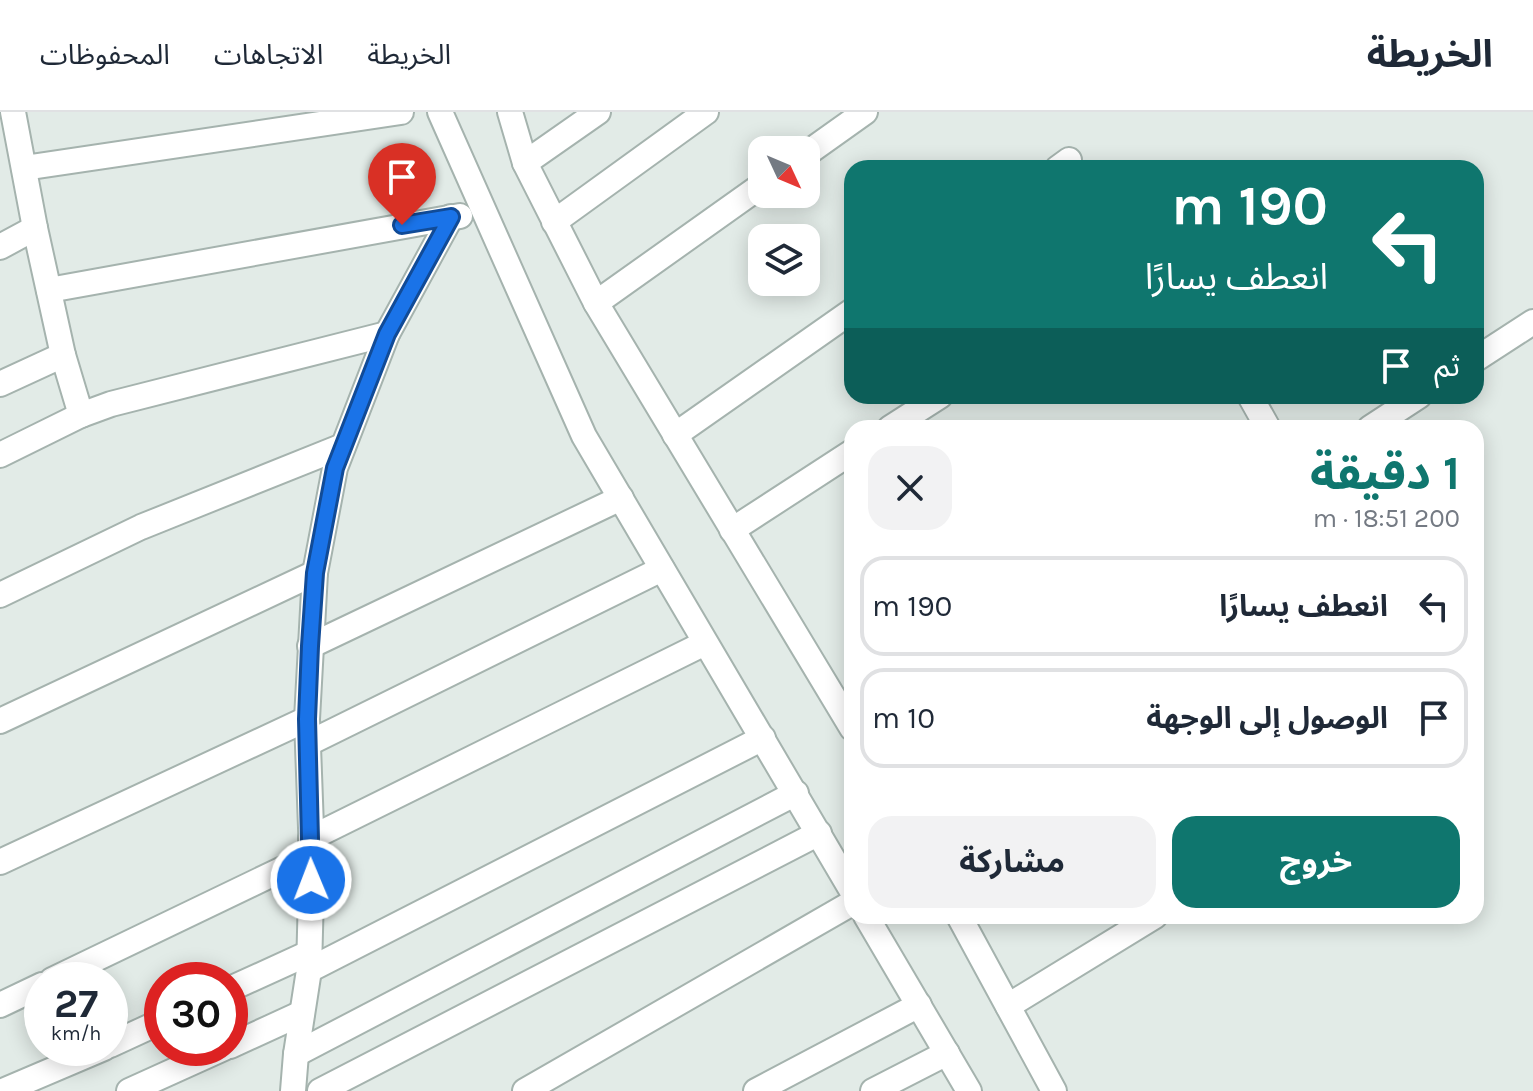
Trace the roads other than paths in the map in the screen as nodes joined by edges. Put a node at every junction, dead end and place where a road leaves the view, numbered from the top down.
1 (13, 112) edge
2 (401, 112) edge
3 (440, 112) edge
4 (510, 112) edge
5 (598, 112) edge
6 (706, 112) edge
7 (865, 112) edge
8 (0, 118) edge
9 (820, 144) edge
10 (525, 163) junction
11 (24, 168) junction
12 (748, 195) edge
13 (485, 213) junction
14 (451, 217) junction
15 (554, 222) junction
16 (35, 228) junction
17 (0, 247) edge
18 (49, 290) junction
19 (596, 303) junction
20 (844, 317) edge
21 (1533, 322) edge
22 (387, 334) junction
23 (1484, 354) edge
24 (63, 355) junction
25 (0, 384) edge
26 (928, 404) edge
27 (1407, 404) edge
28 (81, 415) junction
29 (902, 420) edge
30 (1382, 420) edge
31 (675, 435) junction
32 (343, 446) junction
33 (0, 455) edge
34 (844, 457) edge
35 (621, 498) junction
36 (732, 530) junction
37 (662, 569) junction
38 (315, 573) junction
39 (0, 595) edge
40 (705, 643) junction
41 (310, 646) junction
42 (844, 715) edge
43 (0, 721) edge
44 (308, 731) junction
45 (763, 738) junction
46 (796, 793) junction
47 (819, 833) junction
48 (311, 846) junction
49 (0, 862) edge
50 (844, 877) edge
51 (844, 908) edge
52 (871, 924) edge
53 (963, 924) edge
54 (1142, 924) edge
55 (87, 962) edge
56 (309, 962) junction
57 (248, 983) edge
58 (24, 994) edge
59 (0, 1005) edge
60 (919, 1005) junction
61 (1008, 1006) junction
62 (302, 1013) junction
63 (248, 1038) edge
64 (947, 1053) junction
65 (296, 1054) junction
66 (62, 1066) edge
67 (184, 1066) edge
68 (3, 1091) edge
69 (129, 1091) edge
70 (293, 1091) edge
71 (320, 1091) edge
72 (525, 1091) edge
73 (756, 1091) edge
74 (873, 1091) edge
75 (969, 1091) edge
76 (1054, 1091) edge

1 - 8 street
1 - 11 street
2 - 11 street
3 - 13 street
4 - 10 street
5 - 10 street
6 - 15 street
7 - 9 street
10 - 15 street
11 - 16 street
12 - 19 street
13 - 14 street
13 - 35 street
14 - 18 street
14 - 22 street
15 - 19 street
16 - 17 street
16 - 18 street
18 - 24 street
19 - 31 street
20 - 31 street
21 - 23 street
22 - 28 street
22 - 32 street
24 - 25 street
24 - 28 street
26 - 29 street
27 - 30 street
28 - 33 street
31 - 36 street
32 - 38 street
32 - 39 street
34 - 36 street
35 - 37 street
35 - 41 street
36 - 42 street
37 - 40 street
37 - 44 street
38 - 41 street
38 - 43 street
40 - 45 street
40 - 48 street
41 - 44 street
44 - 48 street
44 - 49 street
45 - 46 street
45 - 56 street
46 - 47 street
46 - 65 street
47 - 50 street
47 - 71 street
48 - 55 street
48 - 56 street
51 - 72 street
52 - 60 street
53 - 61 street
54 - 61 street
56 - 57 street
56 - 62 street
58 - 59 street
60 - 64 street
60 - 73 street
61 - 76 street
62 - 63 street
62 - 65 street
64 - 74 street
64 - 75 street
65 - 70 street
66 - 68 street
67 - 69 street

